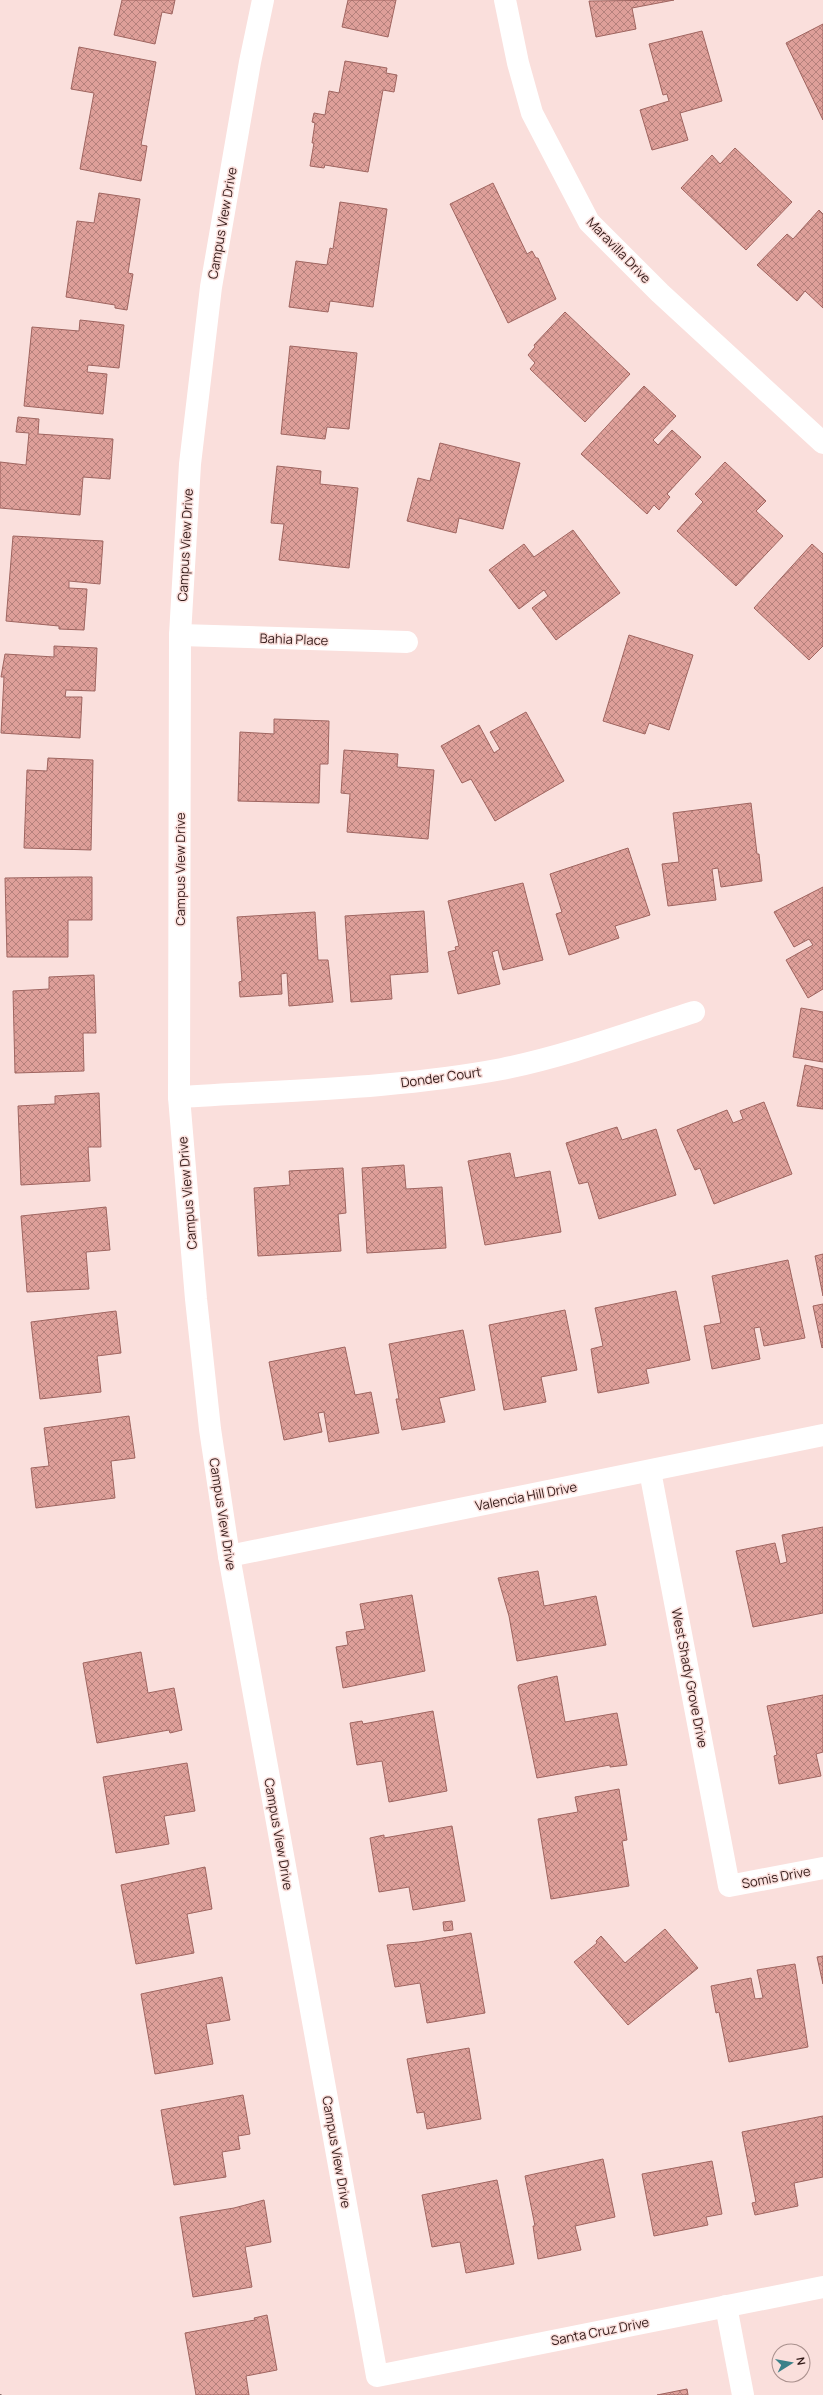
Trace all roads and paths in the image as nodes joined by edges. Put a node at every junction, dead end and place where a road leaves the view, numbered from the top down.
1 (263, 0) edge
2 (505, 0) edge
3 (823, 443) edge
4 (180, 635) junction
5 (408, 642) dead end
6 (694, 1012) dead end
7 (180, 1097) junction
8 (823, 1436) edge
9 (650, 1471) junction
10 (229, 1556) junction
11 (823, 1868) edge
12 (729, 1886) joint
13 (823, 2287) edge
14 (726, 2306) junction
15 (377, 2376) joint
16 (743, 2395) edge

1 - 4 street, Campus View Drive
2 - 3 street, Maravilla Drive
4 - 5 street, Bahia Place
4 - 7 street, Campus View Drive
6 - 7 street, Donder Court
7 - 10 street, Campus View Drive
8 - 9 street, Valencia Hill Drive
9 - 10 street, Valencia Hill Drive
9 - 12 street, West Shady Grove Drive
10 - 15 street, Campus View Drive
11 - 12 street, Somis Drive
13 - 14 street, Santa Cruz Drive
14 - 15 street, Santa Cruz Drive
14 - 16 street

